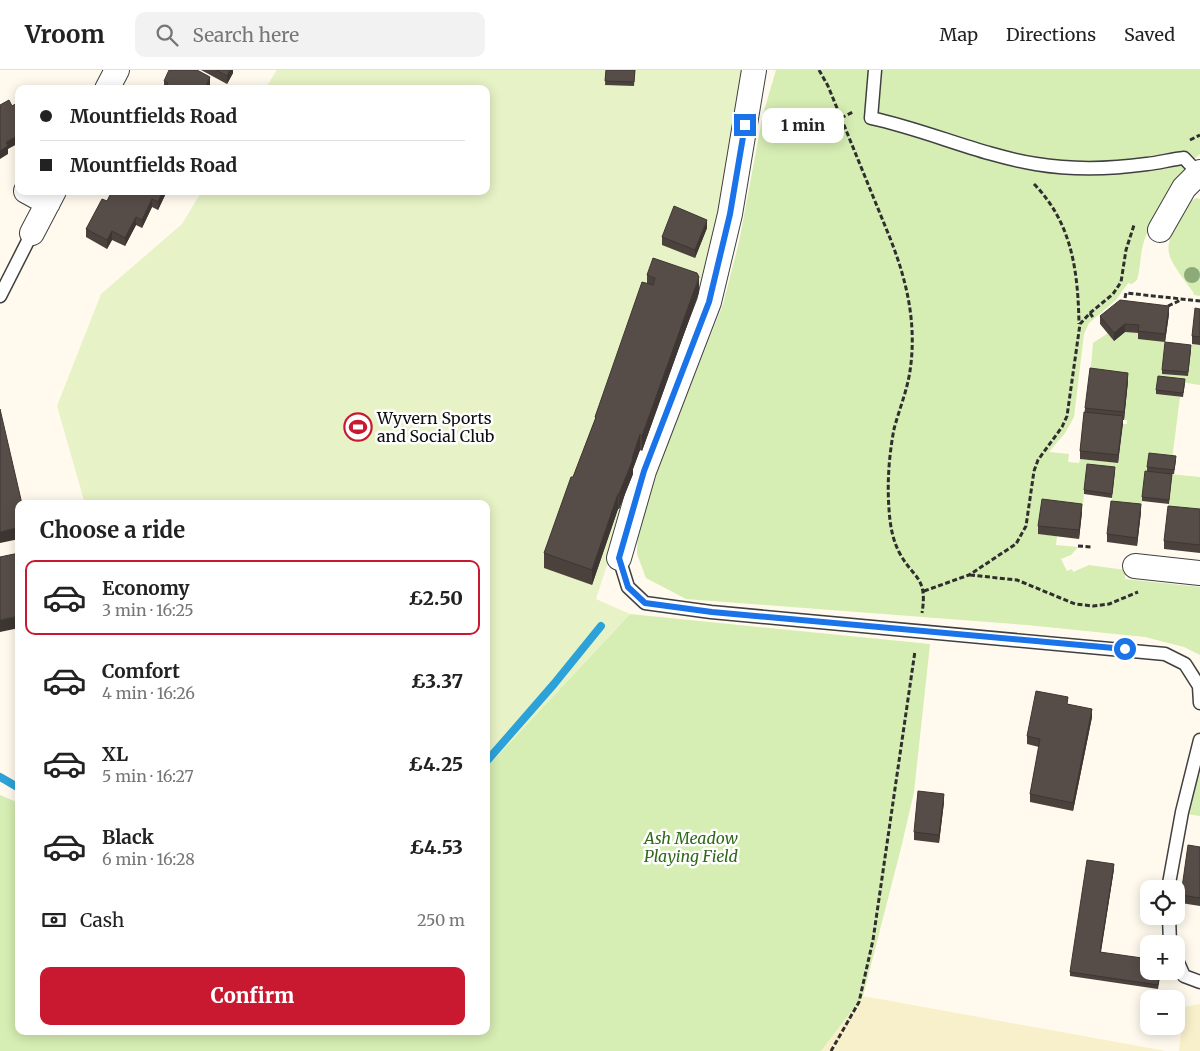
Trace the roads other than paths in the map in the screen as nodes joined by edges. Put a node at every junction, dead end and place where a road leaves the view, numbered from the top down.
1 (117, 70) edge
2 (754, 70) edge
3 (875, 70) edge
4 (110, 85) edge
5 (1199, 174) edge
6 (51, 197) edge
7 (1160, 230) dead end
8 (32, 233) joint
9 (0, 296) edge
10 (619, 558) joint
11 (1135, 566) dead end
12 (1200, 573) edge
13 (1200, 703) edge
14 (1200, 740) edge
15 (1170, 880) edge
16 (1185, 976) edge
17 (1200, 982) edge

1 - 4 street
2 - 10 street
3 - 5 lane
5 - 7 street
6 - 8 street
8 - 9 lane
10 - 13 lane
11 - 12 street
14 - 15 lane
16 - 17 lane

